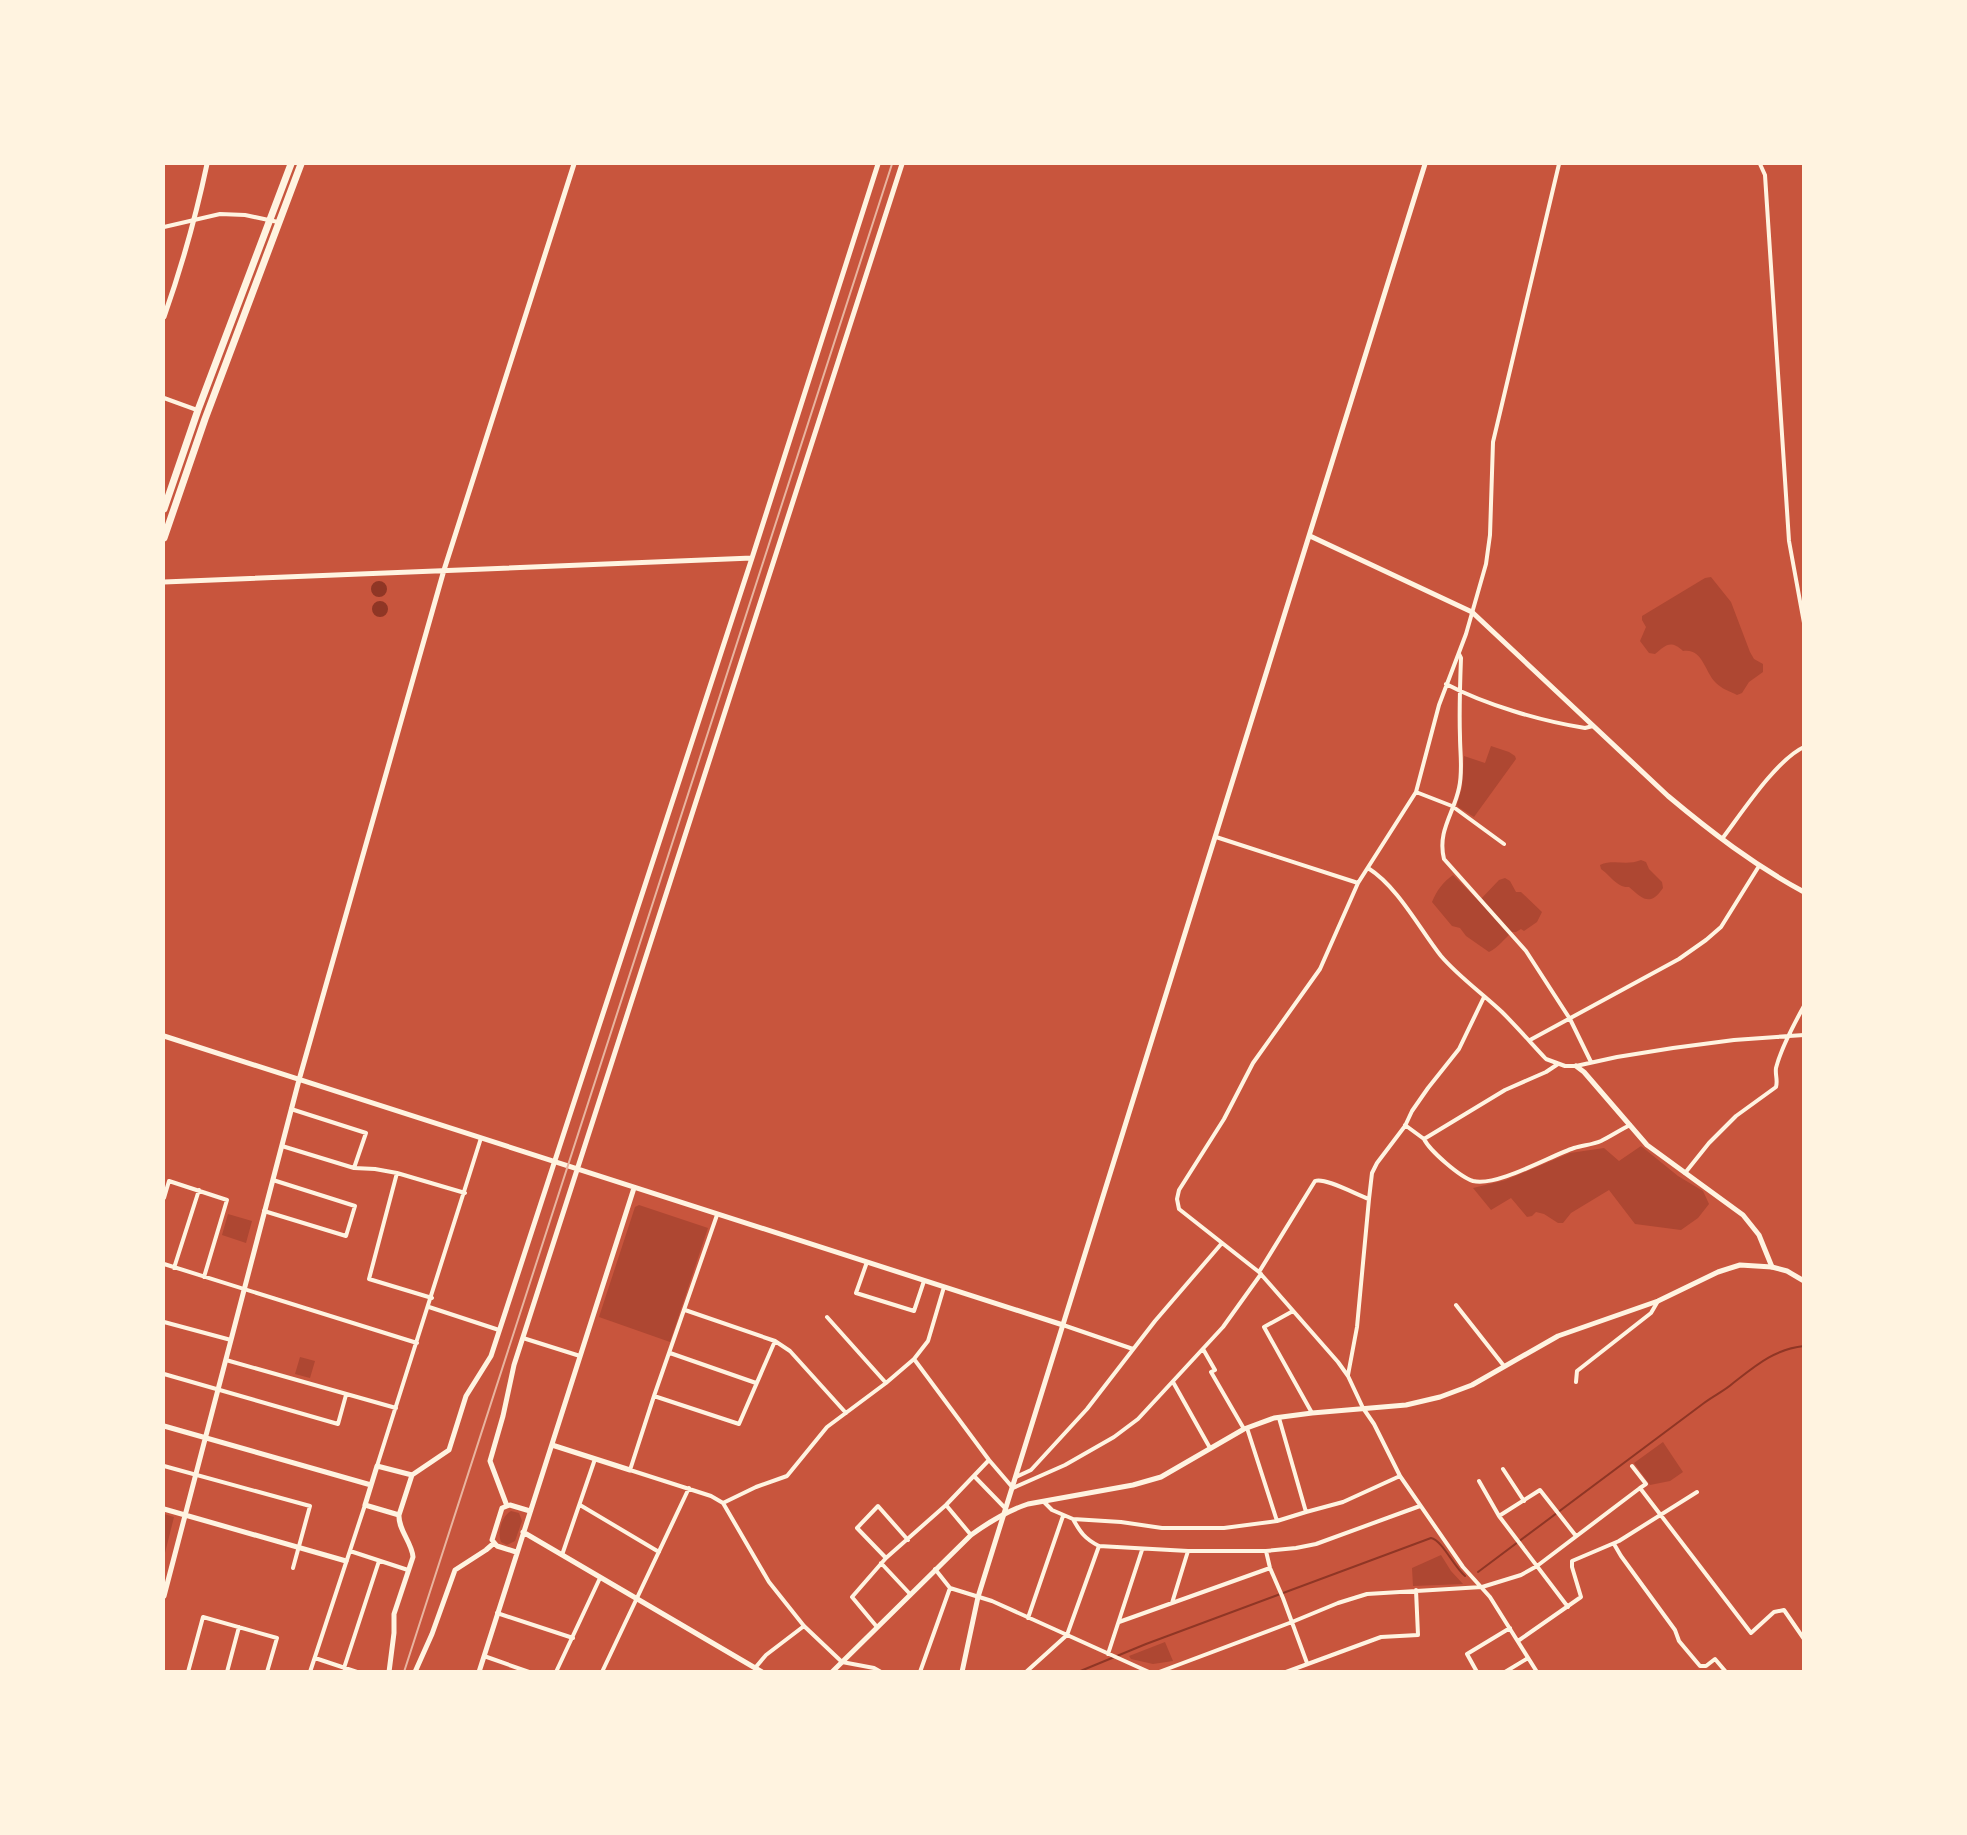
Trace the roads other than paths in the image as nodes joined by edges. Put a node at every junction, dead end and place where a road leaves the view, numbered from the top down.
1 (207, 164) edge
2 (291, 164) edge
3 (301, 164) edge
4 (574, 164) edge
5 (878, 164) edge
6 (902, 164) edge
7 (1425, 164) edge
8 (1559, 164) edge
9 (1760, 164) edge
10 (195, 219) junction
11 (275, 220) junction
12 (164, 227) edge
13 (164, 317) edge
14 (164, 398) edge
15 (198, 410) junction
16 (164, 508) edge
17 (1310, 536) junction
18 (164, 538) edge
19 (752, 558) junction
20 (444, 570) junction
21 (164, 582) edge
22 (1472, 612) junction
23 (1803, 623) edge
24 (1459, 654) junction
25 (1446, 684) junction
26 (1459, 691) junction
27 (1593, 726) junction
28 (1803, 747) edge
29 (1416, 792) junction
30 (1452, 806) junction
31 (1216, 837) junction
32 (1721, 840) junction
33 (1504, 844) dead end
34 (1759, 866) junction
35 (1368, 868) junction
36 (1358, 883) junction
37 (1803, 892) edge
38 (1484, 997) junction
39 (1803, 1006) edge
40 (1569, 1019) junction
41 (1803, 1035) edge
42 (164, 1036) edge
43 (1788, 1036) junction
44 (1530, 1040) junction
45 (1591, 1062) junction
46 (1558, 1064) junction
47 (1576, 1066) junction
48 (299, 1080) junction
49 (291, 1109) junction
50 (1405, 1125) junction
51 (1630, 1125) junction
52 (481, 1138) junction
53 (1424, 1139) junction
54 (282, 1146) junction
55 (554, 1162) junction
56 (354, 1168) junction
57 (577, 1170) junction
58 (397, 1173) junction
59 (1685, 1174) junction
60 (272, 1180) junction
61 (634, 1188) junction
62 (199, 1190) junction
63 (465, 1192) junction
64 (164, 1198) edge
65 (1369, 1199) junction
66 (264, 1211) junction
67 (717, 1215) junction
68 (1222, 1243) junction
69 (867, 1263) junction
70 (164, 1264) edge
71 (1772, 1267) junction
72 (174, 1268) junction
73 (1260, 1273) junction
74 (204, 1277) junction
75 (1803, 1280) edge
76 (924, 1281) junction
77 (945, 1287) junction
78 (243, 1290) junction
79 (432, 1298) junction
80 (1658, 1301) junction
81 (1456, 1305) dead end
82 (429, 1307) junction
83 (685, 1310) junction
84 (1293, 1310) junction
85 (827, 1317) dead end
86 (164, 1322) edge
87 (1063, 1325) junction
88 (500, 1330) junction
89 (523, 1338) junction
90 (231, 1340) junction
91 (775, 1341) junction
92 (417, 1343) junction
93 (1133, 1349) junction
94 (1203, 1349) junction
95 (670, 1353) junction
96 (580, 1356) junction
97 (914, 1359) junction
98 (226, 1360) junction
99 (1504, 1366) junction
100 (164, 1374) edge
101 (1348, 1376) junction
102 (1173, 1382) junction
103 (1576, 1382) dead end
104 (756, 1383) junction
105 (886, 1383) junction
106 (218, 1389) junction
107 (346, 1395) junction
108 (654, 1396) junction
109 (396, 1408) junction
110 (1363, 1408) junction
111 (846, 1413) junction
112 (1312, 1413) junction
113 (1279, 1418) junction
114 (164, 1426) edge
115 (1245, 1429) junction
116 (206, 1438) junction
117 (552, 1444) junction
118 (1210, 1448) junction
119 (595, 1459) junction
120 (989, 1460) junction
121 (164, 1466) edge
122 (377, 1466) junction
123 (1632, 1466) dead end
124 (1503, 1469) dead end
125 (630, 1470) junction
126 (196, 1474) junction
127 (412, 1475) junction
128 (974, 1476) junction
129 (1400, 1476) junction
130 (1016, 1477) junction
131 (1479, 1481) dead end
132 (371, 1485) junction
133 (689, 1488) junction
134 (1013, 1488) junction
135 (1640, 1488) junction
136 (1697, 1492) dead end
137 (1043, 1501) junction
138 (1524, 1501) junction
139 (723, 1503) junction
140 (365, 1505) junction
141 (580, 1505) junction
142 (946, 1505) junction
143 (507, 1506) junction
144 (1420, 1506) junction
145 (164, 1509) edge
146 (530, 1510) junction
147 (1005, 1511) junction
148 (1306, 1512) junction
149 (186, 1514) junction
150 (399, 1515) junction
151 (1063, 1516) junction
152 (1499, 1516) junction
153 (1662, 1516) junction
154 (1073, 1519) junction
155 (1277, 1521) junction
156 (523, 1532) junction
157 (971, 1535) junction
158 (1576, 1536) junction
159 (908, 1540) junction
160 (494, 1543) junction
161 (1614, 1544) junction
162 (1099, 1546) junction
163 (298, 1547) junction
164 (1143, 1549) junction
165 (350, 1551) junction
166 (1188, 1551) junction
167 (1266, 1551) junction
168 (516, 1552) junction
169 (659, 1552) junction
170 (562, 1555) junction
171 (886, 1558) junction
172 (346, 1561) junction
173 (379, 1562) junction
174 (881, 1563) junction
175 (1537, 1566) junction
176 (293, 1568) dead end
177 (1270, 1568) junction
178 (935, 1569) junction
179 (408, 1570) junction
180 (600, 1578) junction
181 (1482, 1587) junction
182 (950, 1588) junction
183 (1416, 1590) junction
184 (910, 1594) junction
185 (164, 1596) edge
186 (978, 1597) junction
187 (637, 1600) junction
188 (1172, 1603) junction
189 (1568, 1607) junction
190 (497, 1613) junction
191 (1028, 1618) junction
192 (1119, 1622) junction
193 (1292, 1622) junction
194 (804, 1626) junction
195 (239, 1627) junction
196 (877, 1627) junction
197 (1510, 1628) junction
198 (1067, 1635) junction
199 (573, 1638) junction
200 (1803, 1640) edge
201 (1518, 1641) junction
202 (1108, 1654) junction
203 (483, 1656) junction
204 (315, 1658) junction
205 (1528, 1658) junction
206 (842, 1662) junction
207 (1307, 1663) junction
208 (344, 1668) junction
209 (755, 1668) junction
210 (188, 1671) edge
211 (227, 1671) edge
212 (267, 1671) edge
213 (310, 1671) edge
214 (357, 1671) edge
215 (389, 1671) edge
216 (416, 1671) edge
217 (479, 1671) edge
218 (529, 1671) edge
219 (556, 1671) edge
220 (602, 1671) edge
221 (762, 1671) edge
222 (832, 1671) edge
223 (881, 1671) edge
224 (920, 1671) edge
225 (962, 1671) edge
226 (1026, 1671) edge
227 (1149, 1671) edge
228 (1159, 1671) edge
229 (1286, 1671) edge
230 (1477, 1671) edge
231 (1505, 1671) edge
232 (1537, 1671) edge
233 (1726, 1671) edge

1 - 10 street
2 - 11 highway
3 - 11 highway
4 - 20 street
5 - 19 street
6 - 57 street
7 - 17 street
8 - 22 street
9 - 23 street
10 - 11 street
10 - 12 street
10 - 13 street
11 - 15 highway
11 - 18 highway
14 - 15 street
15 - 16 highway
17 - 22 street
17 - 31 street
19 - 20 street
19 - 55 street
20 - 21 street
20 - 48 street
22 - 24 street
22 - 27 street
24 - 25 street
24 - 26 street
25 - 26 street
25 - 29 street
26 - 27 street
26 - 30 street
27 - 32 street
28 - 32 street
29 - 30 street
29 - 35 street
30 - 33 street
30 - 40 street
31 - 36 street
31 - 87 street
32 - 34 street
34 - 37 street
34 - 40 street
35 - 36 street
35 - 38 street
36 - 68 street
38 - 44 street
38 - 50 street
39 - 43 street
40 - 44 street
40 - 45 street
41 - 43 street
42 - 48 street
43 - 45 street
43 - 59 street
44 - 46 street
45 - 47 street
46 - 47 street
46 - 53 street
47 - 51 street
48 - 49 street
48 - 52 street
49 - 54 street
49 - 56 street
50 - 53 street
50 - 65 street
51 - 53 street
51 - 59 street
52 - 55 street
52 - 63 street
54 - 56 street
54 - 60 street
55 - 57 street
55 - 88 street
56 - 58 street
57 - 61 street
57 - 89 street
58 - 63 street
58 - 79 street
59 - 71 street
60 - 66 street
60 - 66 street
61 - 67 street
61 - 96 street
62 - 64 street
62 - 72 street
62 - 74 street
63 - 79 street
65 - 73 street
65 - 101 street
66 - 78 street
67 - 69 street
67 - 83 street
68 - 73 street
68 - 93 street
69 - 76 street
69 - 76 street
70 - 72 street
71 - 75 street
71 - 80 street
72 - 74 street
73 - 84 street
73 - 94 street
74 - 78 street
76 - 77 street
77 - 87 street
77 - 97 street
78 - 90 street
78 - 92 street
79 - 82 street
80 - 99 street
80 - 103 street
81 - 99 street
82 - 88 street
82 - 92 street
83 - 91 street
83 - 95 street
84 - 101 street
84 - 112 street
85 - 105 street
86 - 90 street
87 - 93 street
87 - 130 street
88 - 127 street
89 - 96 street
89 - 143 street
90 - 98 street
91 - 104 street
91 - 111 street
92 - 109 street
93 - 130 street
94 - 102 street
94 - 115 street
95 - 104 street
95 - 108 street
96 - 117 street
97 - 105 street
97 - 120 street
98 - 106 street
98 - 107 street
99 - 110 street
100 - 106 street
101 - 110 street
102 - 118 street
102 - 134 street
104 - 108 street
105 - 111 street
106 - 107 street
106 - 116 street
107 - 109 street
108 - 125 street
109 - 122 street
110 - 112 street
110 - 129 street
111 - 139 street
112 - 113 street
113 - 115 street
113 - 148 street
114 - 116 street
115 - 118 street
115 - 155 street
116 - 126 street
116 - 132 street
117 - 119 street
117 - 146 street
118 - 137 street
119 - 125 street
119 - 141 street
120 - 128 street
120 - 134 street
121 - 126 street
122 - 127 street
122 - 132 street
123 - 135 street
124 - 138 street
125 - 133 street
126 - 149 street
126 - 163 street
127 - 150 street
128 - 142 street
128 - 147 street
129 - 144 street
129 - 148 street
130 - 134 street
131 - 152 street
132 - 140 street
133 - 139 street
133 - 169 street
134 - 147 street
135 - 153 street
135 - 158 street
136 - 153 street
137 - 147 street
137 - 151 street
138 - 152 street
138 - 158 street
139 - 194 street
140 - 150 street
140 - 165 street
141 - 169 street
141 - 170 street
142 - 157 street
142 - 159 street
143 - 146 street
143 - 160 street
144 - 167 street
144 - 181 street
145 - 149 street
146 - 156 street
147 - 157 street
147 - 186 street
148 - 155 street
149 - 163 street
149 - 185 street
150 - 179 street
151 - 154 street
151 - 191 street
152 - 175 street
153 - 161 street
153 - 200 street
154 - 155 street
154 - 162 street
156 - 168 street
156 - 170 street
157 - 178 street
158 - 175 street
159 - 171 street
159 - 171 street
160 - 168 street
160 - 216 street
161 - 189 street
161 - 233 street
162 - 164 street
162 - 198 street
163 - 172 street
163 - 176 street
164 - 166 street
164 - 192 street
165 - 172 street
165 - 173 street
166 - 167 street
166 - 188 street
167 - 177 street
168 - 190 street
169 - 187 street
170 - 180 street
171 - 174 street
172 - 204 street
173 - 179 street
173 - 208 street
174 - 184 street
174 - 196 street
175 - 181 street
175 - 189 street
177 - 188 street
177 - 193 street
178 - 182 street
178 - 184 street
179 - 215 street
180 - 187 street
180 - 199 street
181 - 183 street
181 - 197 street
182 - 186 street
182 - 224 street
183 - 193 street
183 - 207 street
184 - 196 street
186 - 191 street
186 - 225 street
187 - 209 street
187 - 220 street
188 - 192 street
189 - 201 street
190 - 199 street
190 - 203 street
191 - 198 street
192 - 202 street
193 - 207 street
193 - 228 street
194 - 206 street
194 - 209 street
195 - 210 street
195 - 211 street
195 - 212 street
196 - 206 street
197 - 201 street
197 - 230 street
198 - 202 street
198 - 226 street
199 - 219 street
201 - 205 street
202 - 227 street
203 - 217 street
203 - 218 street
204 - 208 street
204 - 213 street
205 - 231 street
205 - 232 street
206 - 222 street
206 - 223 street
207 - 229 street
208 - 214 street
209 - 221 street

